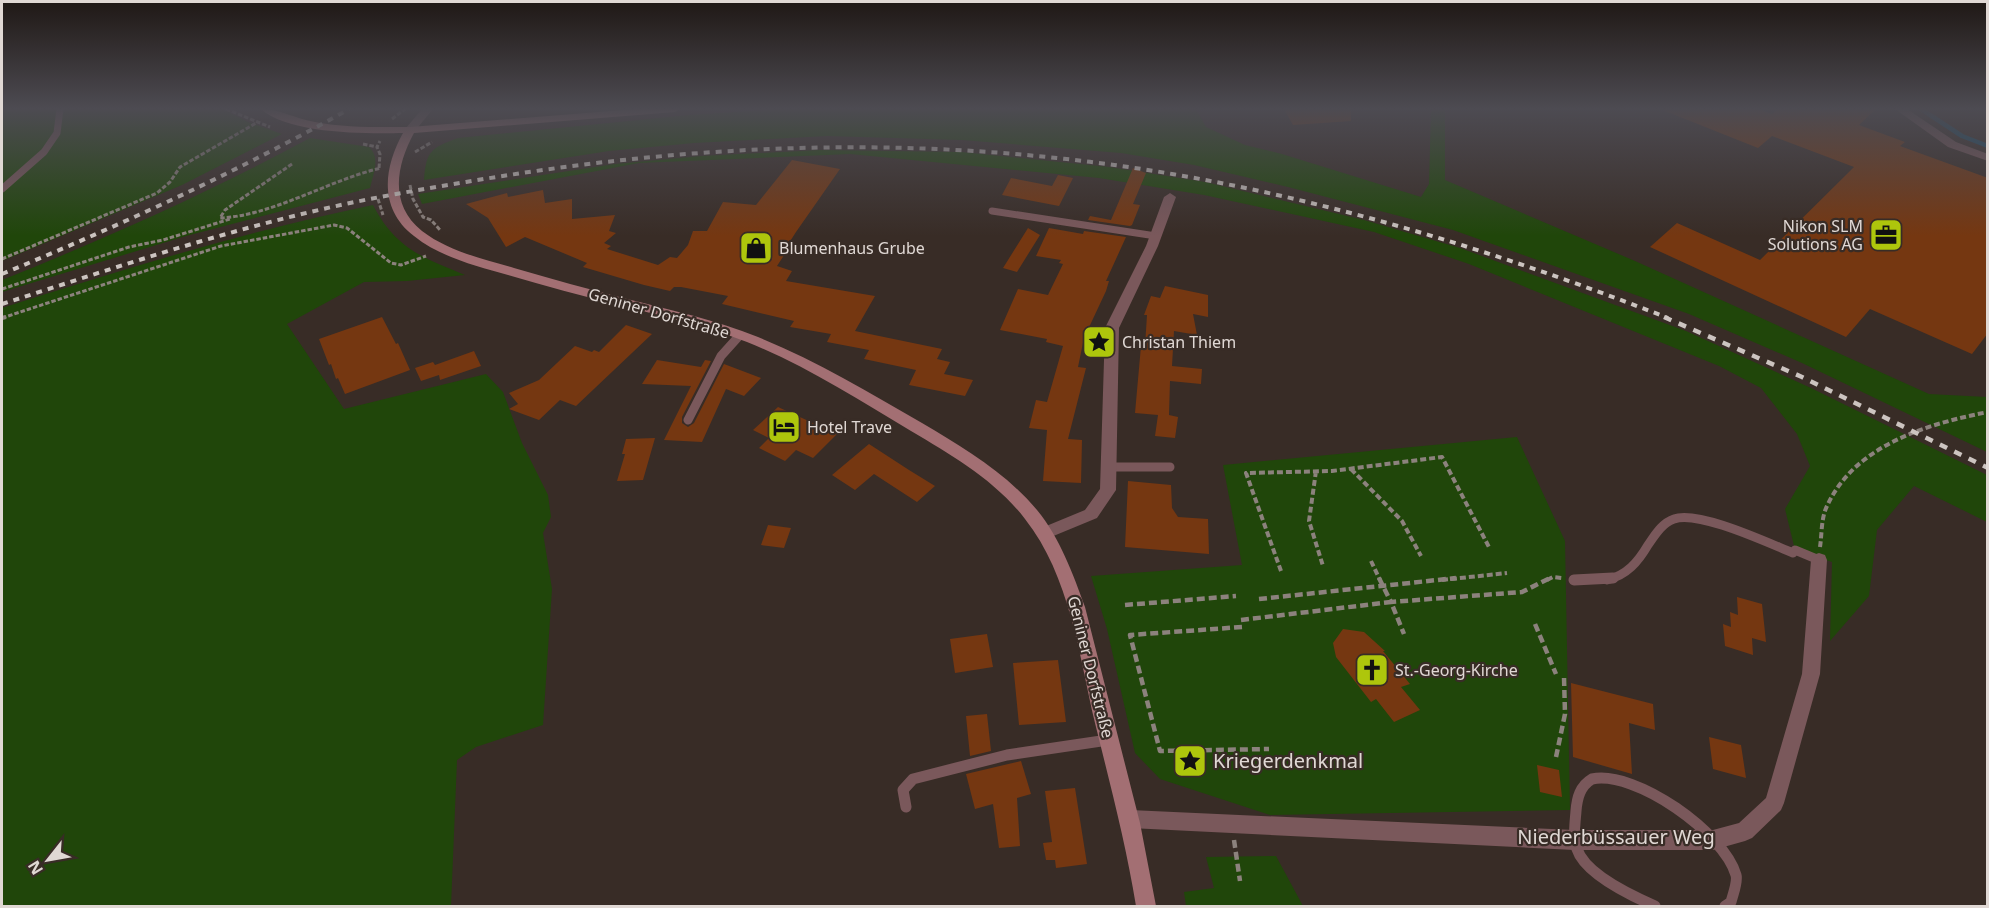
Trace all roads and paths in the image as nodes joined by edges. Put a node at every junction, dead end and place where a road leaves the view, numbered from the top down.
1 (44, 151) edge
2 (207, 151) edge
3 (379, 151) edge
4 (398, 151) edge
5 (1967, 151) edge
6 (1988, 158) edge
7 (292, 164) dead end
8 (393, 166) junction
9 (379, 168) junction
10 (378, 177) dead end
11 (409, 179) dead end
12 (2, 189) edge
13 (1170, 197) dead end
14 (992, 211) dead end
15 (234, 218) junction
16 (1156, 236) junction
17 (445, 248) junction
18 (427, 255) dead end
19 (2, 259) edge
20 (2, 289) edge
21 (2, 318) edge
22 (739, 336) junction
23 (1988, 411) edge
24 (688, 420) dead end
25 (1108, 467) junction
26 (1170, 467) dead end
27 (1351, 468) junction
28 (1316, 471) junction
29 (1044, 534) junction
30 (1490, 549) dead end
31 (1421, 556) dead end
32 (1819, 560) junction
33 (1371, 561) dead end
34 (1323, 566) dead end
35 (1281, 571) dead end
36 (1507, 573) dead end
37 (1574, 580) joint
38 (1383, 586) junction
39 (1236, 596) dead end
40 (1259, 599) dead end
41 (1391, 602) junction
42 (1125, 605) dead end
43 (1240, 620) dead end
44 (1535, 624) dead end
45 (1242, 627) dead end
46 (1404, 634) dead end
47 (1556, 674) dead end
48 (1564, 677) dead end
49 (1108, 740) junction
50 (1269, 749) dead end
51 (1556, 757) dead end
52 (906, 807) dead end
53 (1130, 819) junction
54 (1232, 824) junction
55 (1574, 840) junction
56 (1713, 840) junction
57 (1240, 881) dead end
58 (1146, 906) edge
59 (1655, 906) edge
60 (1725, 906) edge

1 - 12 lane
2 - 19 path
3 - 9 path
4 - 8 main road, Geniner Dorfstraße
5 - 6 street
7 - 15 path
8 - 9 path
8 - 17 main road, Geniner Dorfstraße
9 - 10 path
9 - 15 path
11 - 17 path
13 - 16 street
14 - 16 lane
15 - 20 path
16 - 25 street
17 - 22 main road, Geniner Dorfstraße
18 - 21 path
22 - 24 lane
22 - 29 main road, Geniner Dorfstraße
23 - 32 path
25 - 26 lane
25 - 29 street
27 - 28 path
27 - 30 path
27 - 31 path
28 - 34 path
28 - 35 path
29 - 49 main road, Geniner Dorfstraße
32 - 37 lane
32 - 56 street, Niederbüssauer Weg
33 - 38 path
36 - 38 path
37 - 41 path
38 - 40 path
38 - 41 path
39 - 42 path
41 - 43 path
41 - 46 path
44 - 47 path
45 - 50 path
48 - 51 path
49 - 52 lane
49 - 53 main road, Geniner Dorfstraße
53 - 54 street, Niederbüssauer Weg
53 - 58 main road, Geniner Dorfstraße
54 - 55 street, Niederbüssauer Weg
54 - 57 path
55 - 56 street, Niederbüssauer Weg
55 - 56 lane
55 - 59 lane
56 - 60 lane

